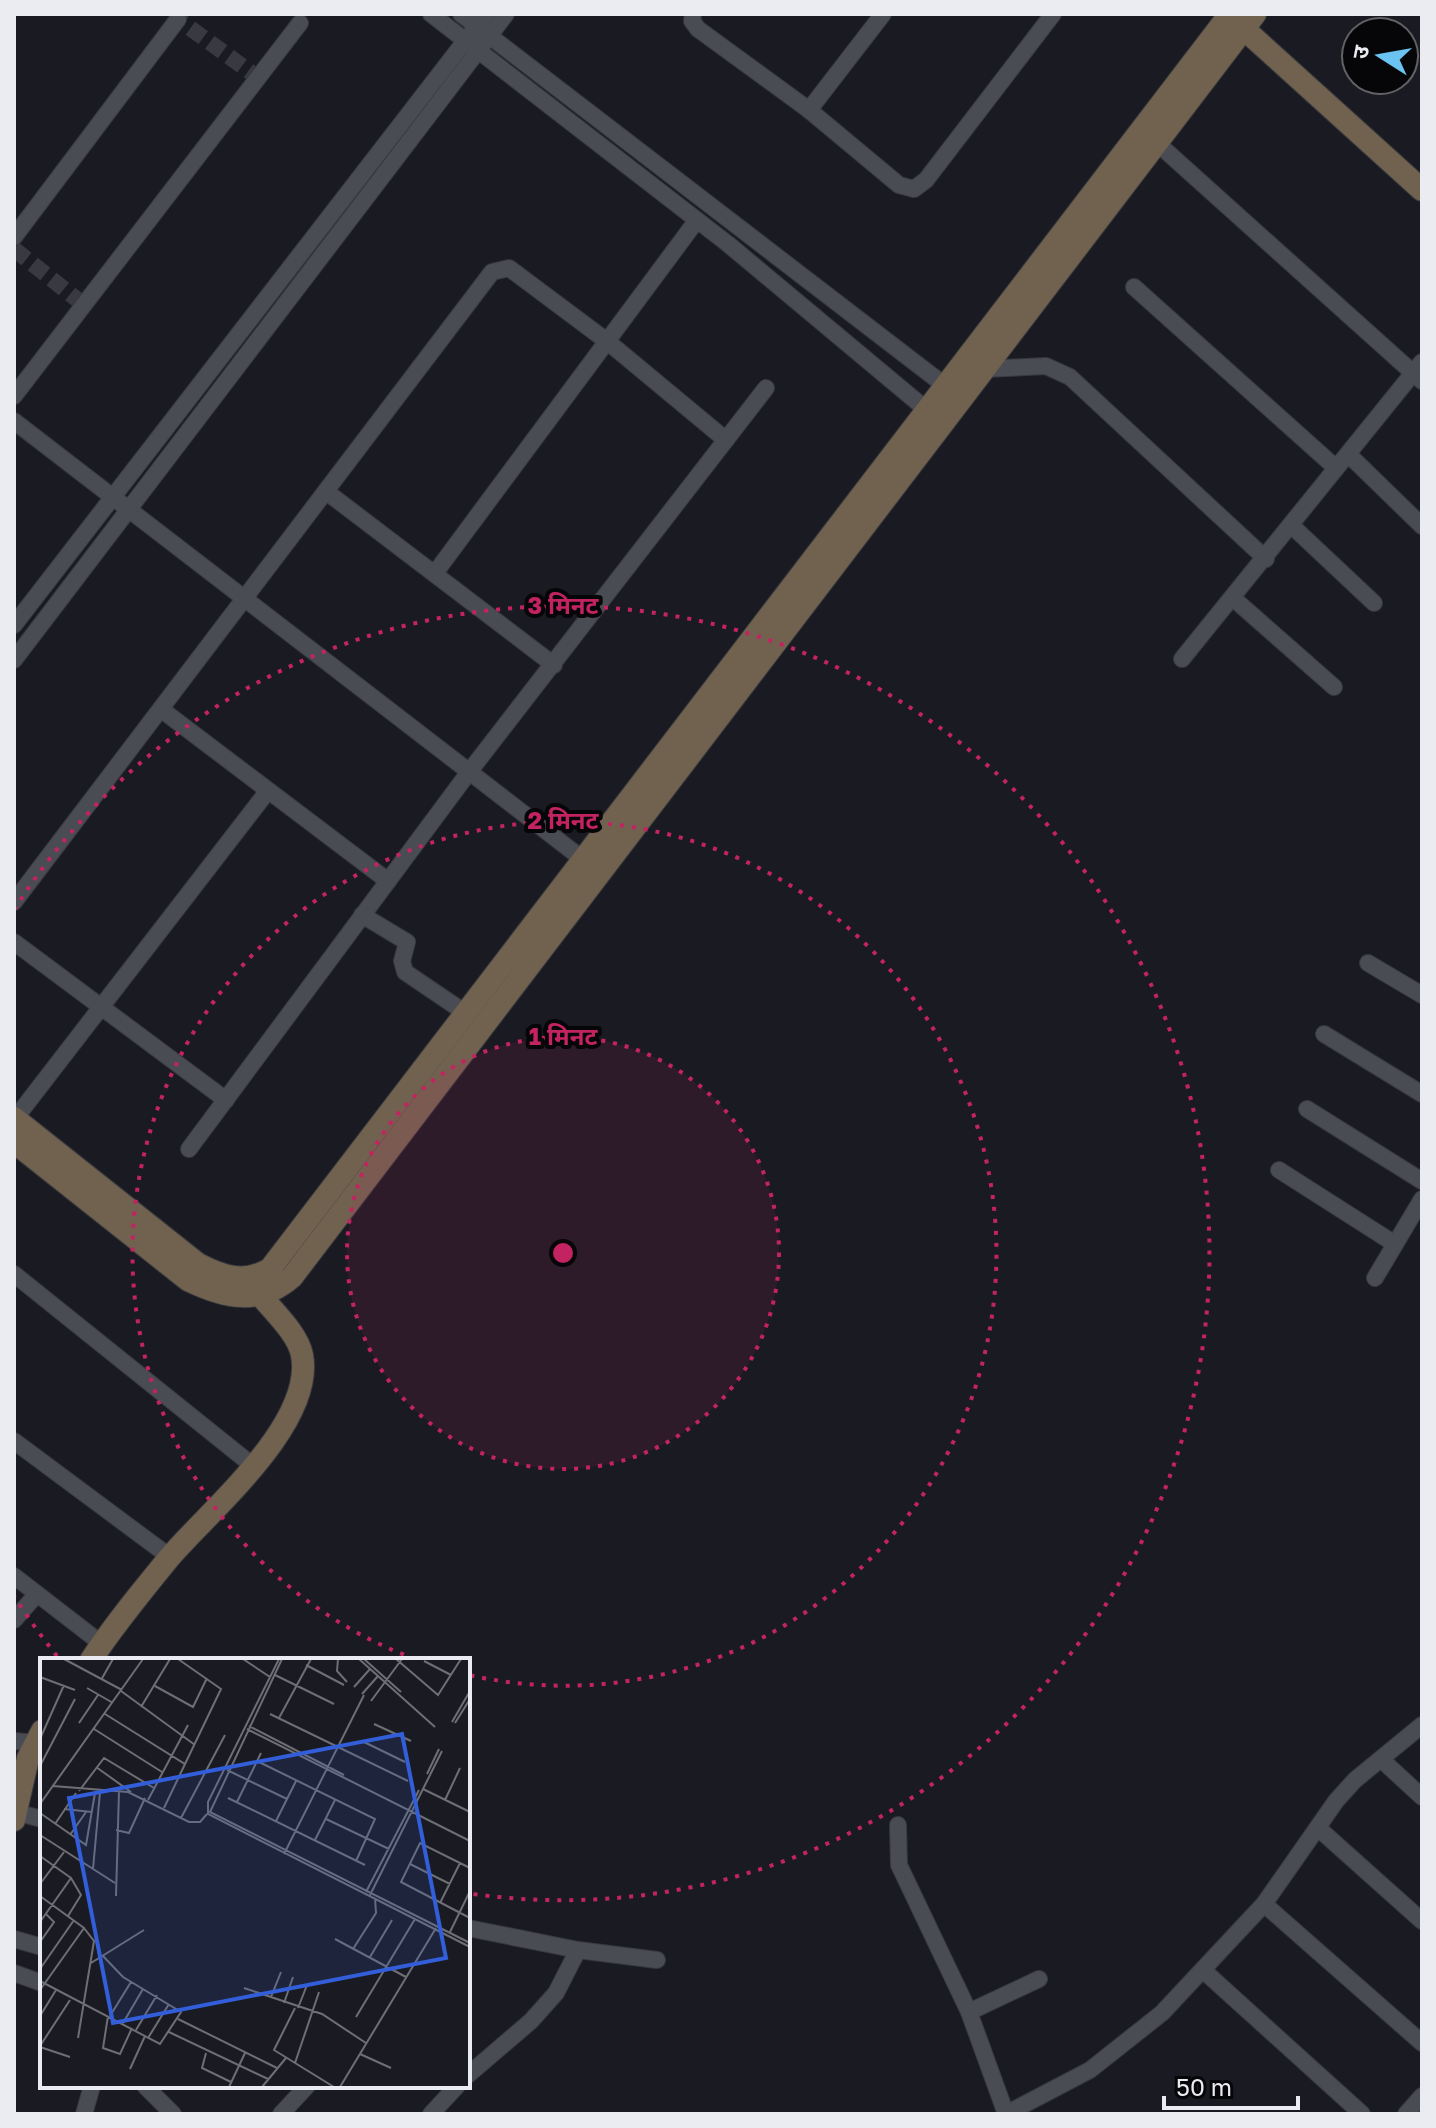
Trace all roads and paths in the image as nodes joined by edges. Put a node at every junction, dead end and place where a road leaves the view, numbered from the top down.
1 (431, 14) edge
2 (461, 14) edge
3 (506, 14) edge
4 (693, 14) edge
5 (883, 14) edge
6 (1053, 14) edge
7 (1239, 18) edge
8 (178, 19) dead end
9 (300, 23) dead end
10 (485, 25) edge
11 (472, 46) junction
12 (809, 110) junction
13 (1156, 142) junction
14 (1422, 190) edge
15 (697, 220) junction
16 (14, 237) edge
17 (1134, 287) dead end
18 (608, 342) junction
19 (977, 363) junction
20 (1419, 372) edge
21 (766, 388) dead end
22 (953, 392) junction
23 (14, 396) edge
24 (934, 416) junction
25 (14, 421) edge
26 (726, 440) junction
27 (1348, 454) junction
28 (1336, 468) junction
29 (328, 493) junction
30 (113, 498) junction
31 (128, 510) junction
32 (1292, 526) junction
33 (1422, 526) edge
34 (1266, 559) junction
35 (435, 573) junction
36 (244, 595) junction
37 (1234, 599) junction
38 (1374, 603) dead end
39 (14, 625) edge
40 (1182, 659) dead end
41 (14, 660) edge
42 (554, 665) junction
43 (1334, 687) dead end
44 (162, 710) junction
45 (469, 772) junction
46 (267, 792) junction
47 (592, 866) junction
48 (388, 881) junction
49 (14, 902) edge
50 (362, 915) junction
51 (14, 942) edge
52 (1368, 963) dead end
53 (1422, 995) edge
54 (100, 1007) junction
55 (467, 1014) junction
56 (1324, 1034) dead end
57 (1422, 1094) edge
58 (226, 1100) junction
59 (1307, 1109) dead end
60 (14, 1119) edge
61 (14, 1142) edge
62 (189, 1149) dead end
63 (1279, 1170) dead end
64 (1422, 1181) edge
65 (1422, 1199) edge
66 (1395, 1244) junction
67 (14, 1274) edge
68 (1375, 1278) dead end
69 (258, 1286) junction
70 (14, 1441) edge
71 (252, 1465) junction
72 (170, 1557) junction
73 (14, 1576) edge
74 (37, 1594) junction
75 (14, 1620) edge
76 (96, 1652) edge
77 (1422, 1725) edge
78 (31, 1738) edge
79 (1383, 1761) junction
80 (1422, 1797) edge
81 (15, 1816) edge
82 (40, 1819) edge
83 (898, 1825) dead end
84 (1318, 1828) junction
85 (1264, 1904) junction
86 (1422, 1921) edge
87 (470, 1928) edge
88 (14, 1939) edge
89 (40, 1946) edge
90 (578, 1950) junction
91 (657, 1960) dead end
92 (1204, 1971) junction
93 (14, 1973) edge
94 (1039, 1979) dead end
95 (40, 1982) edge
96 (969, 2012) junction
97 (1422, 2043) edge
98 (470, 2071) edge
99 (91, 2088) edge
100 (147, 2088) edge
101 (305, 2088) edge
102 (455, 2088) edge
103 (1422, 2096) edge
104 (433, 2112) edge
105 (84, 2114) edge
106 (173, 2114) edge
107 (281, 2114) edge
108 (1006, 2114) edge
109 (1362, 2114) edge
110 (1406, 2114) edge

1 - 11 street
2 - 10 street
3 - 10 street
4 - 12 street
5 - 12 street
6 - 12 street
7 - 13 street
7 - 14 street
7 - 19 street
8 - 16 street
9 - 23 street
10 - 11 street
10 - 22 street
11 - 15 street
11 - 30 street
11 - 31 street
13 - 19 street
13 - 20 street
15 - 18 street
15 - 24 street
17 - 28 street
18 - 26 street
18 - 29 street
18 - 35 street
19 - 22 street
19 - 34 street
20 - 27 street
21 - 26 street
22 - 24 street
24 - 47 street
25 - 30 street
26 - 42 street
27 - 28 street
27 - 33 street
28 - 32 street
29 - 35 street
29 - 36 street
30 - 31 street
30 - 39 street
31 - 36 street
31 - 41 street
32 - 34 street
32 - 38 street
34 - 37 street
35 - 42 street
36 - 44 street
36 - 45 street
37 - 40 street
37 - 43 street
42 - 45 street
44 - 46 street
44 - 49 street
45 - 47 street
45 - 48 street
46 - 48 street
46 - 54 street
47 - 55 street
47 - 69 street
48 - 50 street
50 - 55 street
50 - 58 street
51 - 54 street
52 - 53 street
54 - 58 street
54 - 60 street
55 - 69 street
56 - 57 street
58 - 62 street
59 - 64 street
60 - 69 street
61 - 69 street
63 - 66 street
65 - 66 street
66 - 68 street
67 - 71 street
69 - 71 street
70 - 72 street
71 - 72 street
72 - 76 street
73 - 74 street
74 - 75 street
74 - 76 street
77 - 79 street
78 - 81 street
79 - 80 street
79 - 84 street
81 - 82 street
83 - 96 street
84 - 85 street
84 - 86 street
85 - 92 street
85 - 97 street
87 - 90 street
88 - 89 street
90 - 91 street
90 - 98 street
92 - 108 street
92 - 109 street
93 - 95 street
94 - 96 street
96 - 108 street
99 - 105 street
100 - 106 street
101 - 107 street
102 - 104 street
103 - 110 street

